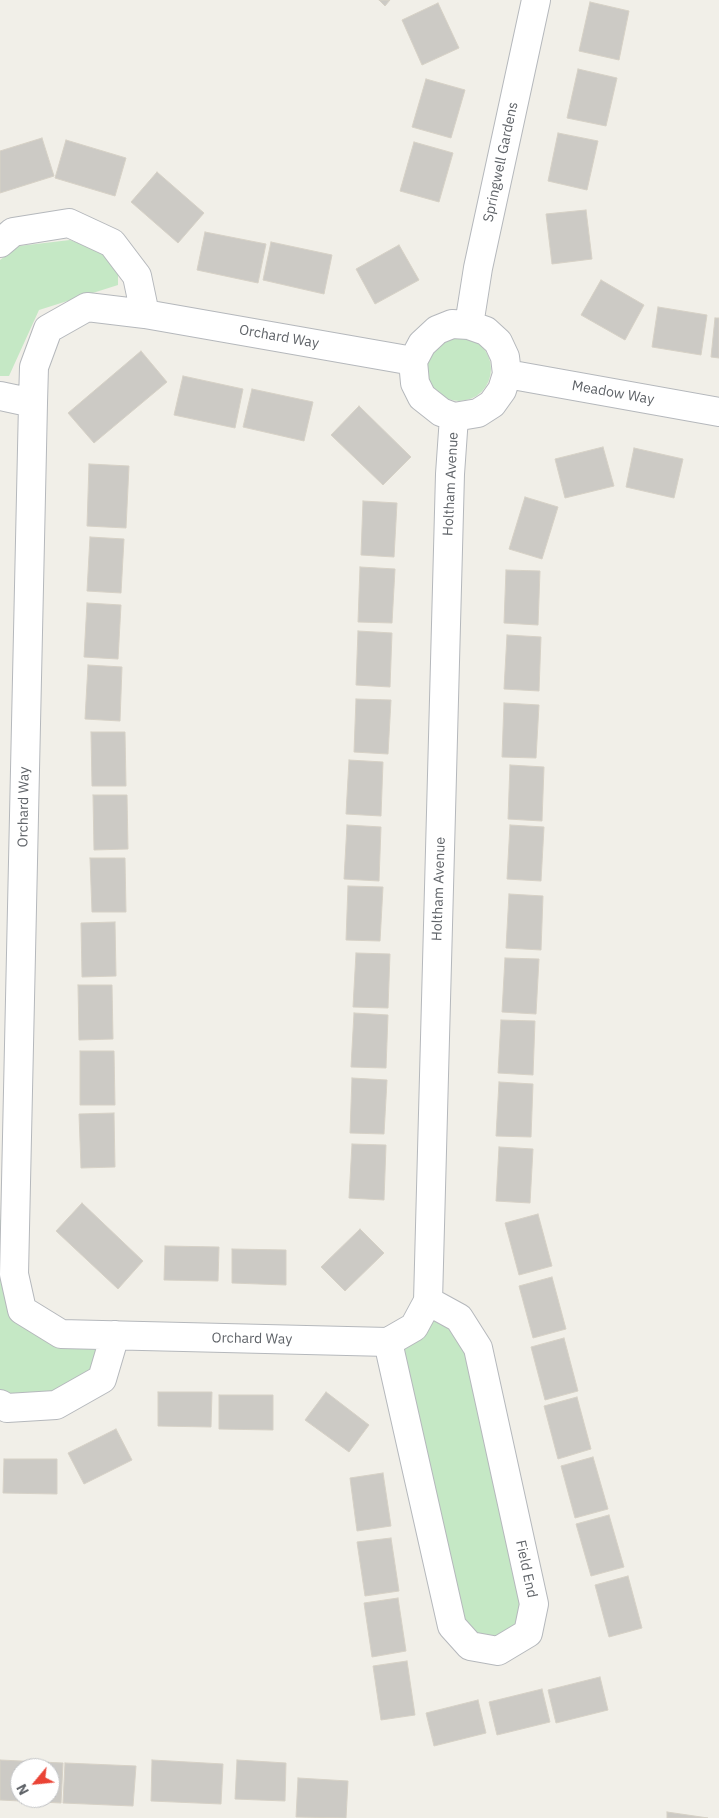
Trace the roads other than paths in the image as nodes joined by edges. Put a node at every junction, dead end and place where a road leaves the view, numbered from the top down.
1 (536, 0) edge
2 (0, 243) edge
3 (145, 314) junction
4 (469, 325) junction
5 (413, 361) junction
6 (507, 374) junction
7 (0, 396) edge
8 (33, 403) junction
9 (719, 412) edge
10 (454, 417) junction
11 (8, 1215) edge
12 (428, 1301) junction
13 (115, 1335) junction
14 (388, 1342) junction
15 (0, 1404) edge

1 - 4 street, Springwell Gardens
2 - 3 street
3 - 5 street, Orchard Way
3 - 8 street, Orchard Way
4 - 5 street
4 - 6 street
5 - 10 street
6 - 9 street, Meadow Way
6 - 10 street
7 - 8 street
8 - 11 street, Orchard Way
10 - 12 street, Holtham Avenue
11 - 13 street, Orchard Way
12 - 14 street, Holtham Avenue
12 - 14 street, Field End
13 - 14 street, Orchard Way
13 - 15 street

